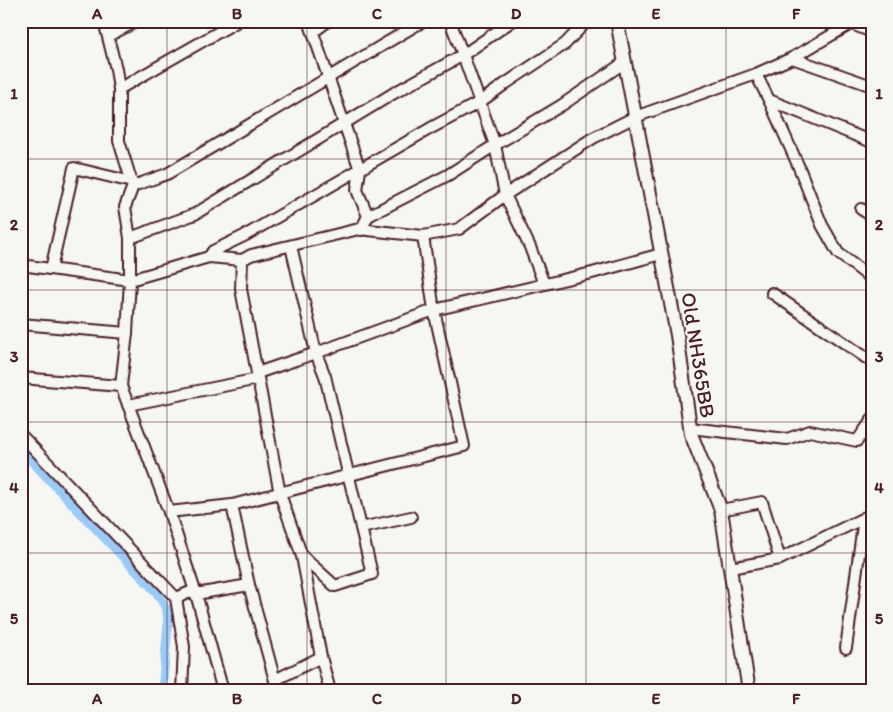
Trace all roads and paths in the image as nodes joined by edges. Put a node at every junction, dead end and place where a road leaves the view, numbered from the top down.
1 (104, 21) edge
2 (137, 21) edge
3 (238, 21) edge
4 (309, 21) edge
5 (328, 21) edge
6 (423, 21) edge
7 (450, 21) edge
8 (512, 21) edge
9 (587, 21) edge
10 (617, 21) edge
11 (854, 23) edge
12 (313, 32) junction
13 (872, 32) edge
14 (108, 36) junction
15 (463, 55) junction
16 (792, 58) junction
17 (624, 62) junction
18 (756, 74) junction
19 (329, 77) junction
20 (872, 86) edge
21 (119, 89) junction
22 (769, 100) junction
23 (480, 102) junction
24 (635, 118) junction
25 (344, 124) junction
26 (872, 142) edge
27 (495, 145) junction
28 (360, 170) junction
29 (132, 184) junction
30 (505, 195) junction
31 (862, 209) dead end
32 (368, 216) junction
33 (872, 216) edge
34 (362, 230) junction
35 (422, 236) junction
36 (130, 238) junction
37 (291, 246) junction
38 (660, 254) junction
39 (210, 257) junction
40 (242, 260) junction
41 (21, 266) edge
42 (51, 268) junction
43 (872, 279) edge
44 (130, 280) junction
45 (544, 284) junction
46 (772, 293) dead end
47 (434, 310) junction
48 (21, 324) edge
49 (127, 333) junction
50 (316, 353) junction
51 (872, 362) edge
52 (258, 376) junction
53 (21, 378) edge
54 (121, 386) junction
55 (128, 405) junction
56 (872, 420) edge
57 (690, 428) junction
58 (21, 435) edge
59 (349, 475) junction
60 (280, 494) junction
61 (232, 505) junction
62 (721, 510) junction
63 (169, 512) junction
64 (868, 516) edge
65 (411, 517) dead end
66 (361, 528) junction
67 (302, 556) junction
68 (780, 559) junction
69 (730, 568) junction
70 (249, 584) junction
71 (196, 592) junction
72 (176, 598) junction
73 (846, 648) dead end
74 (321, 657) junction
75 (275, 687) edge
76 (182, 691) edge
77 (224, 691) edge
78 (330, 691) edge
79 (749, 691) edge

1 - 14 street
2 - 14 street
3 - 21 street
4 - 12 street
5 - 12 street
6 - 19 street
7 - 15 street
8 - 15 street
9 - 23 street
10 - 17 main road, Old NH365BB
11 - 13 street
11 - 16 street
12 - 19 street
14 - 21 street
15 - 23 street
15 - 25 street
16 - 18 street
16 - 20 street
17 - 24 main road, Old NH365BB
17 - 27 street
18 - 22 street
18 - 24 street
19 - 25 street
19 - 29 street
21 - 29 street
22 - 26 street
22 - 43 street
23 - 27 street
23 - 28 street
24 - 30 street
24 - 38 main road, Old NH365BB
25 - 28 street
25 - 36 street
27 - 30 street
27 - 32 street
28 - 32 street
28 - 39 street
29 - 36 street
29 - 42 street
30 - 35 street
30 - 45 street
31 - 33 street
32 - 34 street
34 - 35 street
34 - 37 street
35 - 47 street
36 - 44 street
37 - 40 street
37 - 50 street
38 - 45 street
38 - 57 main road, Old NH365BB
39 - 40 street
39 - 44 street
40 - 52 street
41 - 42 street
42 - 44 street
44 - 49 street
45 - 47 street
46 - 51 street
47 - 50 street
47 - 59 street
48 - 49 street
49 - 54 street
50 - 52 street
50 - 59 street
52 - 55 street
52 - 60 street
53 - 54 street
54 - 55 street
55 - 63 street
56 - 57 street
57 - 62 main road, Old NH365BB
58 - 72 street
59 - 60 street
59 - 66 street
60 - 61 street
60 - 67 street
61 - 63 street
61 - 70 street
62 - 68 street
62 - 69 main road, Old NH365BB
63 - 71 street
64 - 68 street
64 - 73 street
65 - 66 street
66 - 67 street
67 - 74 street
68 - 69 street
69 - 79 main road, Old NH365BB
70 - 71 street
70 - 75 street
71 - 72 street
71 - 77 street
72 - 76 street
74 - 75 street
74 - 78 street

